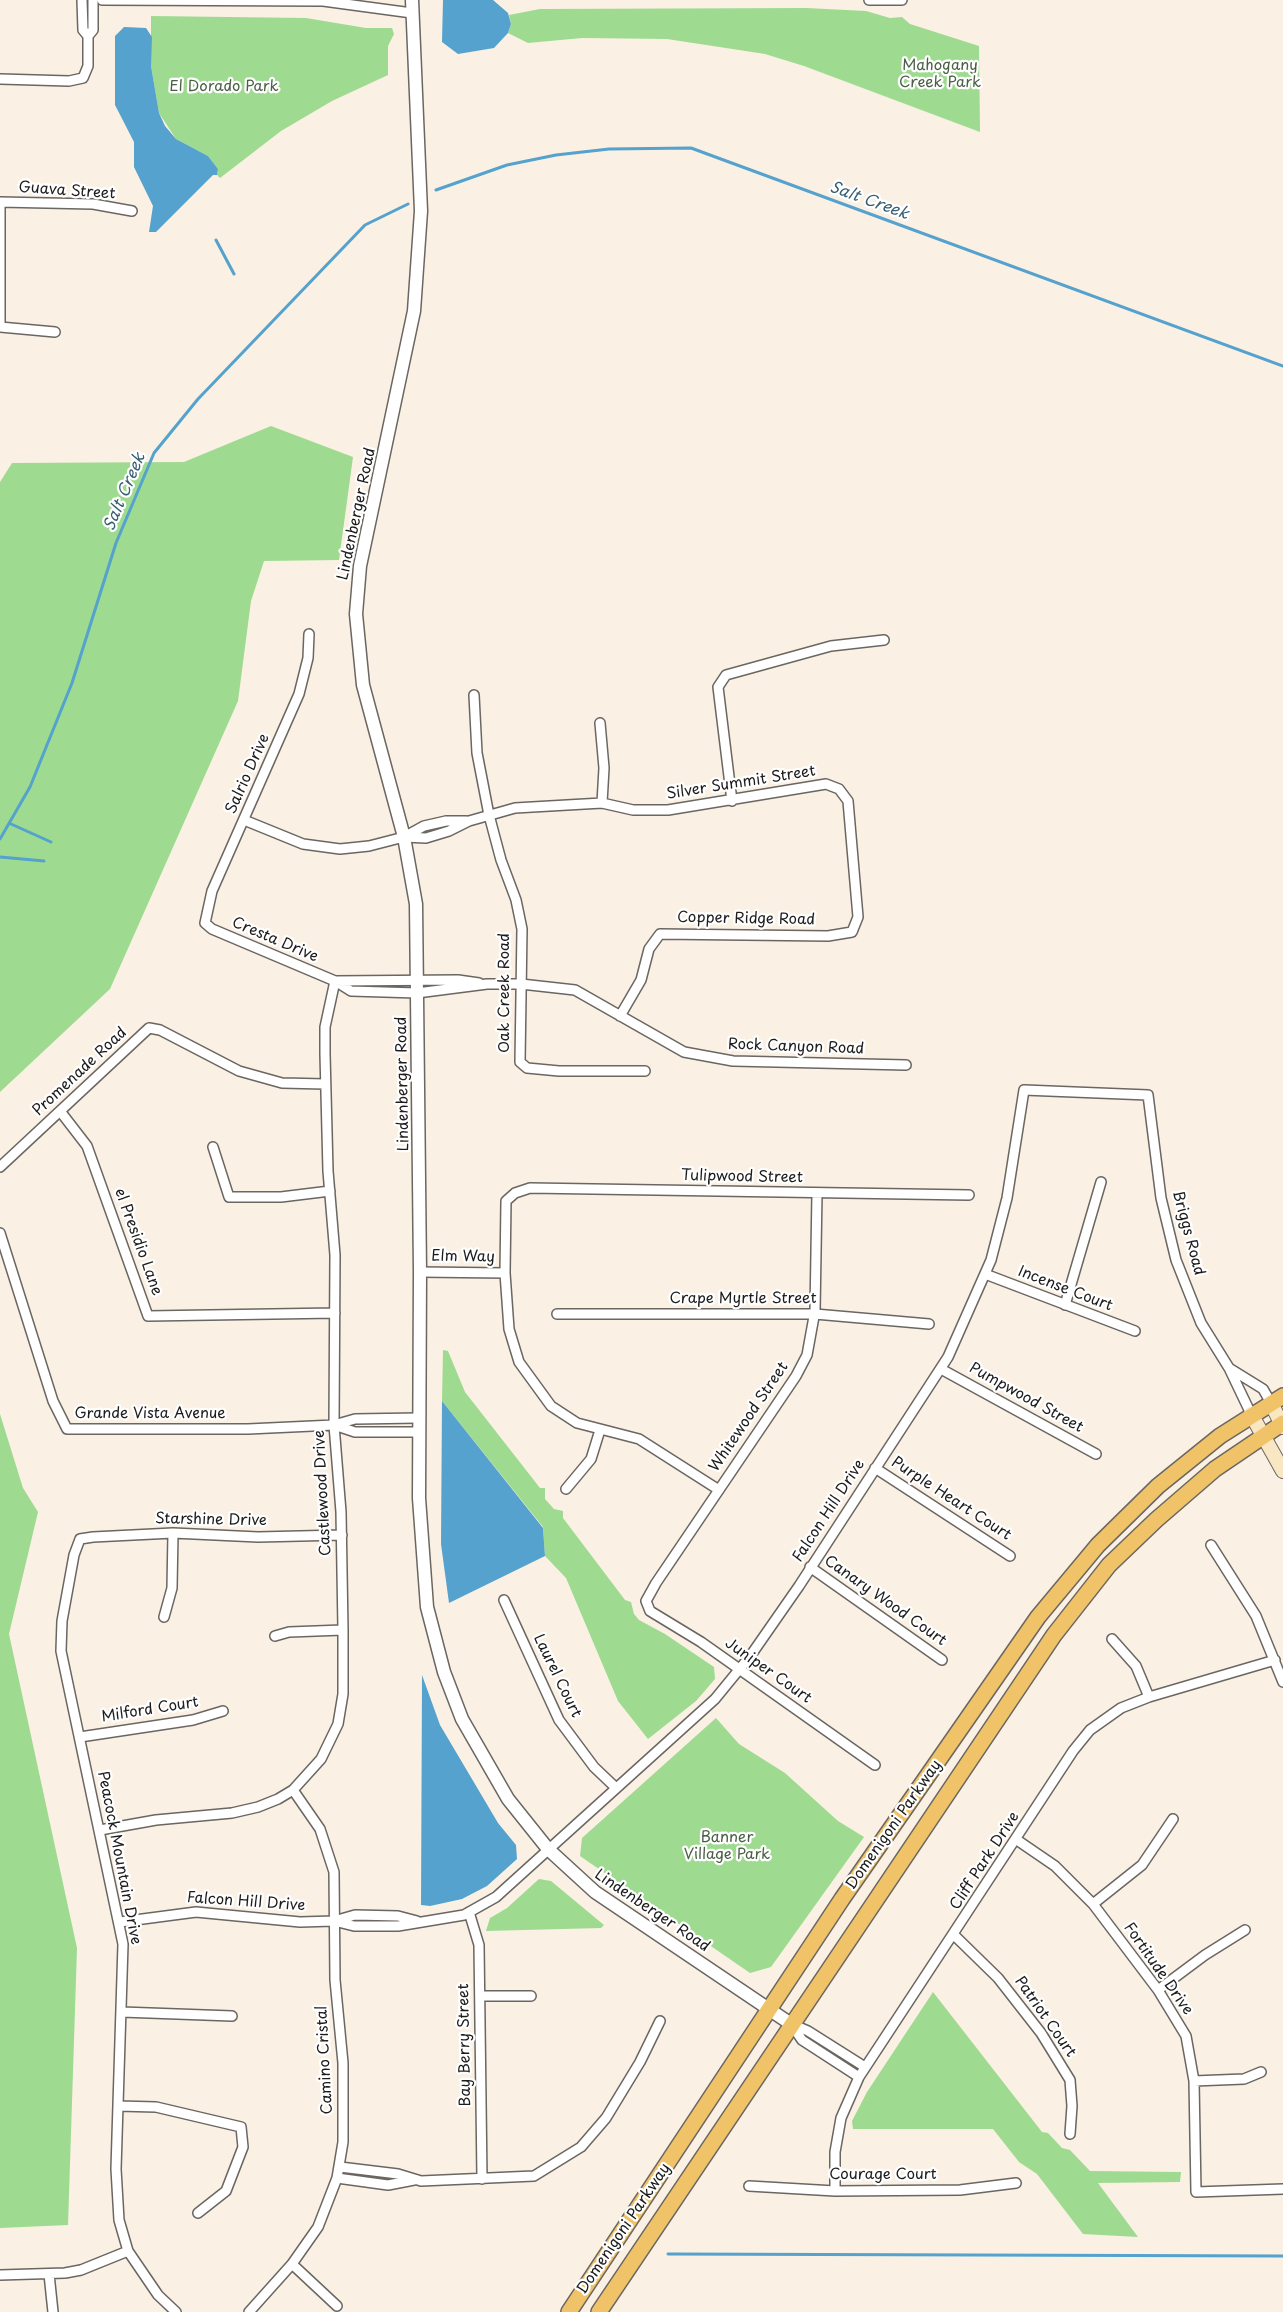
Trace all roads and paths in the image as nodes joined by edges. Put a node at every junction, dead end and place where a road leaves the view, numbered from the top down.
1 (82, 0) edge
2 (93, 0) edge
3 (102, 0) edge
4 (196, 0) edge
5 (204, 0) edge
6 (869, 0) edge
7 (902, 0) edge
8 (411, 6) edge
9 (88, 36) junction
10 (0, 79) edge
11 (0, 202) edge
12 (132, 211) dead end
13 (0, 327) edge
14 (55, 332) dead end
15 (309, 633) dead end
16 (884, 640) dead end
17 (474, 695) dead end
18 (600, 723) dead end
19 (732, 801) junction
20 (602, 803) junction
21 (489, 815) junction
22 (244, 820) junction
23 (404, 837) junction
24 (205, 923) joint
25 (852, 932) joint
26 (335, 981) junction
27 (521, 984) junction
28 (417, 987) junction
29 (620, 1016) junction
30 (906, 1065) dead end
31 (645, 1071) dead end
32 (325, 1084) junction
33 (1148, 1095) joint
34 (60, 1111) junction
35 (213, 1147) dead end
36 (0, 1167) edge
37 (1101, 1182) dead end
38 (330, 1191) junction
39 (817, 1193) junction
40 (969, 1195) dead end
41 (0, 1233) edge
42 (420, 1272) junction
43 (505, 1273) junction
44 (985, 1274) junction
45 (1065, 1305) junction
46 (334, 1312) junction
47 (557, 1314) dead end
48 (815, 1314) junction
49 (928, 1324) dead end
50 (1135, 1331) dead end
51 (1229, 1368) junction
52 (941, 1369) junction
53 (1277, 1400) edge
54 (1251, 1414) junction
55 (418, 1418) junction
56 (334, 1425) junction
57 (1282, 1425) edge
58 (600, 1431) junction
59 (418, 1432) junction
60 (1263, 1435) junction
61 (1096, 1454) dead end
62 (875, 1468) junction
63 (1283, 1471) edge
64 (566, 1489) dead end
65 (719, 1490) junction
66 (173, 1533) junction
67 (342, 1534) junction
68 (80, 1539) joint
69 (1211, 1545) dead end
70 (1010, 1556) dead end
71 (810, 1567) junction
72 (504, 1600) dead end
73 (646, 1601) joint
74 (164, 1617) dead end
75 (344, 1630) junction
76 (275, 1636) dead end
77 (1112, 1640) dead end
78 (942, 1660) dead end
79 (1275, 1660) junction
80 (738, 1671) junction
81 (1283, 1682) edge
82 (1149, 1696) junction
83 (224, 1711) dead end
84 (80, 1737) junction
85 (875, 1765) dead end
86 (615, 1787) junction
87 (293, 1790) junction
88 (1173, 1819) dead end
89 (100, 1830) junction
90 (1017, 1840) junction
91 (548, 1849) junction
92 (1093, 1904) junction
93 (469, 1912) junction
94 (334, 1921) junction
95 (120, 1922) junction
96 (1245, 1930) dead end
97 (954, 1935) junction
98 (1158, 1990) junction
99 (480, 1996) junction
100 (531, 1996) dead end
101 (769, 2008) junction
102 (122, 2012) junction
103 (232, 2016) dead end
104 (660, 2021) dead end
105 (791, 2024) junction
106 (865, 2067) junction
107 (1260, 2072) dead end
108 (859, 2077) junction
109 (1194, 2081) junction
110 (118, 2106) junction
111 (1070, 2134) dead end
112 (340, 2167) junction
113 (337, 2178) junction
114 (482, 2179) junction
115 (414, 2180) junction
116 (1016, 2183) dead end
117 (749, 2186) dead end
118 (1283, 2189) edge
119 (835, 2191) junction
120 (198, 2213) dead end
121 (128, 2251) junction
122 (292, 2264) junction
123 (49, 2274) junction
124 (0, 2275) edge
125 (337, 2306) dead end
126 (53, 2312) edge
127 (176, 2312) edge
128 (249, 2312) edge
129 (570, 2312) edge
130 (599, 2312) edge

1 - 9 street
2 - 9 street
3 - 4 street
4 - 5 street
5 - 8 street
6 - 7 street
8 - 23 street, Lindenberger Road
9 - 10 street
11 - 12 street, Guava Street
11 - 13 street
13 - 14 street
15 - 22 street, Salrio Drive
16 - 19 street
17 - 21 street, Oak Creek Road
18 - 20 street
19 - 20 street, Silver Summit Street
19 - 25 street, Silver Summit Street
20 - 21 street, Silver Summit Street
21 - 23 street, Silver Summit Street
21 - 27 street, Oak Creek Road
22 - 23 street, Silver Summit Street
22 - 24 street, Salrio Drive
23 - 28 street, Lindenberger Road
24 - 26 street, Cresta Drive
25 - 29 street, Copper Ridge Road
26 - 28 street, Cresta Drive
26 - 32 street, Castlewood Drive
27 - 28 street, Rock Canyon Road
27 - 29 street, Rock Canyon Road
27 - 31 street, Oak Creek Road
28 - 42 street, Lindenberger Road
29 - 30 street, Rock Canyon Road
32 - 34 street, Promenade Road
32 - 38 street, Castlewood Drive
33 - 44 street, Falcon Hill Drive
33 - 51 street, Briggs Road
34 - 36 street, Promenade Road
34 - 46 street, el Presidio Lane
35 - 38 street
37 - 45 street
38 - 46 street, Castlewood Drive
39 - 40 street, Tulipwood Street
39 - 43 street, Tulipwood Street
39 - 48 street, Whitewood Street
41 - 56 street, Grande Vista Avenue
42 - 43 street, Elm Way
42 - 55 street, Lindenberger Road
43 - 58 street
44 - 45 street, Incense Court
44 - 52 street, Falcon Hill Drive
45 - 50 street, Incense Court
46 - 56 street, Castlewood Drive
47 - 48 street, Crape Myrtle Street
48 - 49 street, Crape Myrtle Street
48 - 65 street, Whitewood Street
51 - 53 street, Briggs Road
51 - 54 street, Briggs Road
52 - 61 street, Pumpwood Street
52 - 62 street, Falcon Hill Drive
53 - 54 main road, Domenigoni Parkway
53 - 57 main road, Briggs Road
54 - 60 main road, Briggs Road
54 - 101 main road, Domenigoni Parkway
55 - 56 street, Grande Vista Avenue
55 - 59 street, Lindenberger Road
56 - 59 street, Grande Vista Avenue
56 - 67 street, Castlewood Drive
57 - 60 main road, Domenigoni Parkway
58 - 64 street
58 - 65 street
59 - 91 street, Lindenberger Road
60 - 63 main road, Briggs Road
60 - 105 main road, Domenigoni Parkway
62 - 70 street, Purple Heart Court
62 - 71 street, Falcon Hill Drive
65 - 73 street, Whitewood Street
66 - 67 street, Starshine Drive
66 - 68 street, Starshine Drive
66 - 74 street
67 - 75 street, Castlewood Drive
68 - 84 street, Peacock Mountain Drive
69 - 79 street
71 - 78 street, Canary Wood Court
71 - 80 street, Falcon Hill Drive
72 - 86 street, Laurel Court
73 - 80 street, Juniper Court
75 - 76 street
75 - 87 street, Castlewood Drive
77 - 82 street
79 - 81 street
79 - 82 street, Cliff Park Drive
80 - 85 street, Juniper Court
80 - 86 street, Falcon Hill Drive
82 - 90 street, Cliff Park Drive
83 - 84 street, Milford Court
84 - 89 street, Peacock Mountain Drive
86 - 91 street, Falcon Hill Drive
87 - 89 street, Castlewood Drive
87 - 94 street, Camino Cristal
88 - 92 street
89 - 95 street, Peacock Mountain Drive
90 - 92 street, Fortitude Drive
90 - 97 street, Cliff Park Drive
91 - 93 street, Falcon Hill Drive
91 - 101 street, Lindenberger Road
92 - 98 street, Fortitude Drive
93 - 94 street, Falcon Hill Drive
93 - 99 street, Bay Berry Street
94 - 95 street, Falcon Hill Drive
94 - 112 street, Camino Cristal
95 - 102 street, Peacock Mountain Drive
96 - 98 street
97 - 106 street, Cliff Park Drive
97 - 111 street, Patriot Court
98 - 109 street, Fortitude Drive
99 - 100 street
99 - 114 street, Bay Berry Street
101 - 105 street, Lindenberger Road
101 - 129 main road, Domenigoni Parkway
102 - 103 street
102 - 110 street, Peacock Mountain Drive
104 - 114 street
105 - 106 street
105 - 108 street
105 - 130 main road, Domenigoni Parkway
106 - 108 street, Cliff Park Drive
107 - 109 street
108 - 119 street, Cliff Park Drive
109 - 118 street, Fortitude Drive
110 - 120 street
110 - 121 street, Peacock Mountain Drive
112 - 113 street, Camino Cristal
112 - 115 street
113 - 115 street
113 - 122 street, Camino Cristal
114 - 115 street
116 - 119 street, Courage Court
117 - 119 street, Courage Court
121 - 123 street
121 - 127 street, Peacock Mountain Drive
122 - 125 street
122 - 128 street, Camino Cristal
123 - 124 street
123 - 126 street

